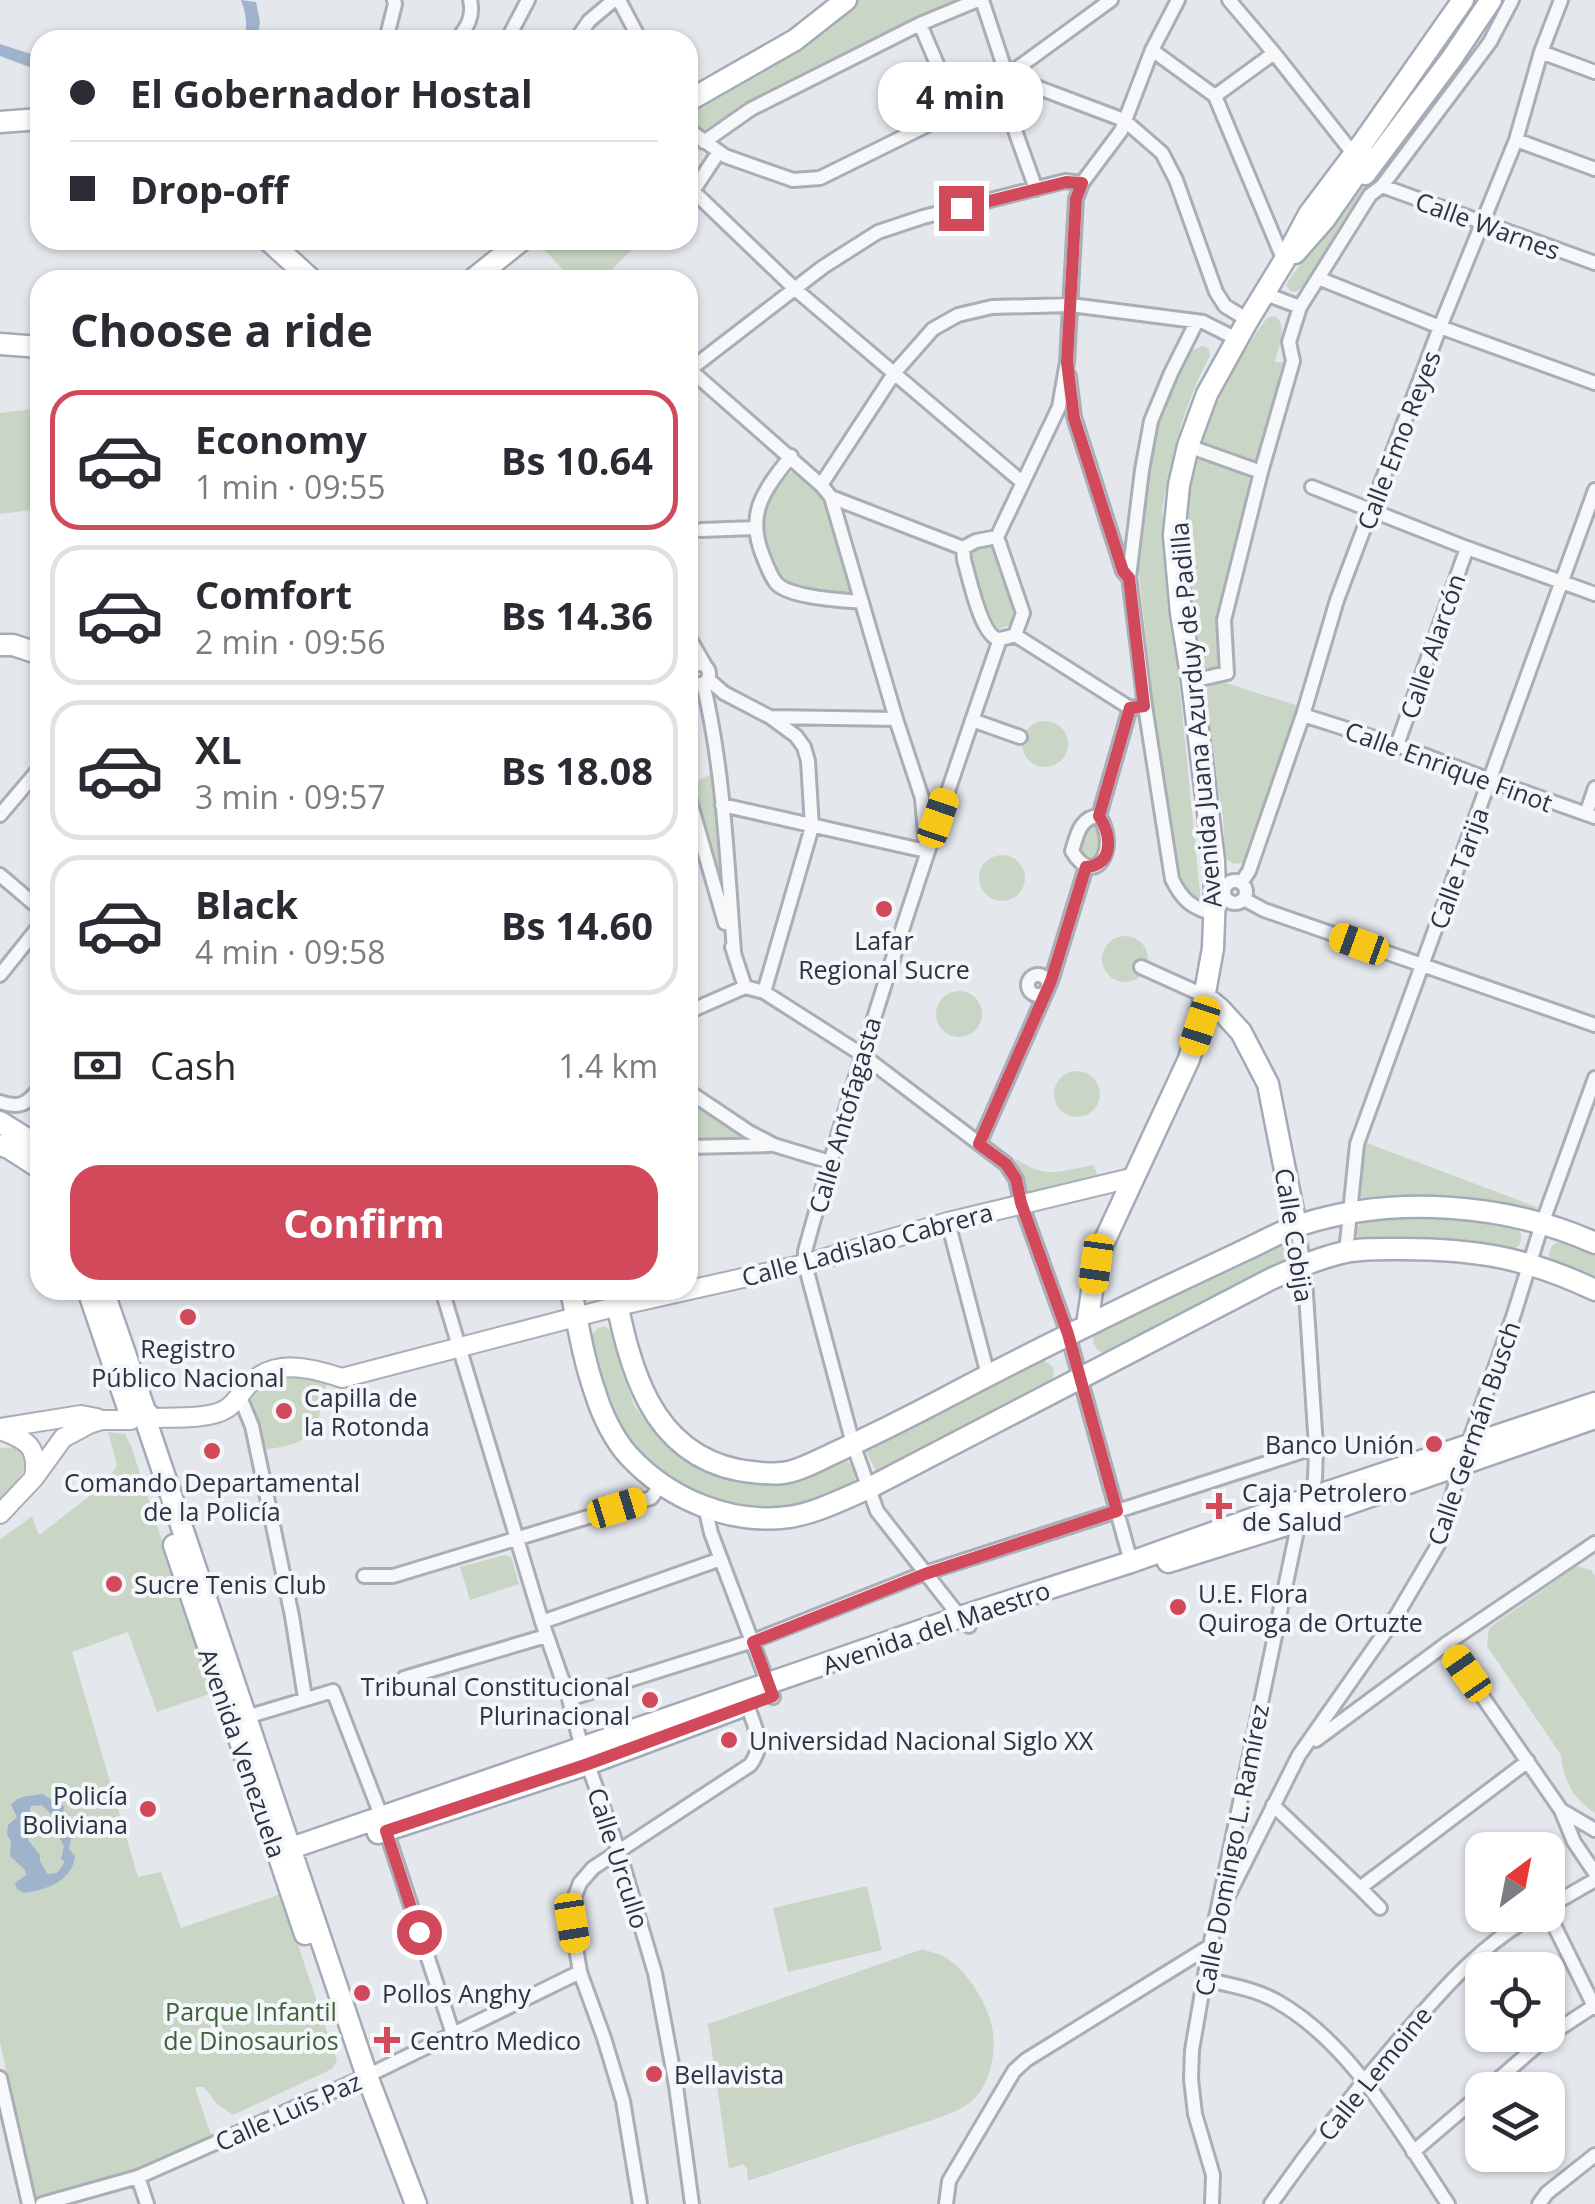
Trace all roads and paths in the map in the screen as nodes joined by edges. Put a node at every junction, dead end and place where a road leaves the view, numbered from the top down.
1 (394, 0) edge
2 (470, 0) edge
3 (528, 0) edge
4 (616, 0) edge
5 (846, 0) edge
6 (980, 0) edge
7 (1111, 0) edge
8 (1178, 0) edge
9 (1229, 0) edge
10 (1449, 0) edge
11 (1464, 0) edge
12 (1478, 0) edge
13 (1490, 0) edge
14 (1512, 0) edge
15 (1561, 0) edge
16 (920, 24) junction
17 (388, 30) edge
18 (465, 30) edge
19 (512, 30) edge
20 (583, 30) edge
21 (634, 30) edge
22 (1152, 50) junction
23 (1274, 52) junction
24 (1542, 52) junction
25 (1595, 72) edge
26 (1002, 79) junction
27 (698, 95) edge
28 (1214, 96) junction
29 (956, 111) junction
30 (30, 120) edge
31 (1124, 120) junction
32 (0, 122) edge
33 (698, 137) edge
34 (1516, 140) junction
35 (704, 142) junction
36 (1362, 146) junction
37 (718, 152) junction
38 (1595, 169) edge
39 (698, 182) edge
40 (1082, 183) junction
41 (1382, 186) junction
42 (1036, 189) junction
43 (698, 195) edge
44 (1316, 217) junction
45 (1482, 224) junction
46 (279, 250) edge
47 (510, 250) edge
48 (1284, 261) junction
49 (1595, 264) edge
50 (301, 270) edge
51 (484, 270) edge
52 (1318, 278) junction
53 (795, 288) junction
54 (1263, 293) junction
55 (1071, 306) junction
56 (1300, 307) junction
57 (1197, 321) junction
58 (1440, 327) junction
59 (1242, 329) junction
60 (0, 344) edge
61 (30, 346) edge
62 (698, 362) edge
63 (1067, 362) junction
64 (895, 372) junction
65 (698, 378) edge
66 (1595, 384) edge
67 (1188, 446) junction
68 (790, 456) junction
69 (1261, 472) junction
70 (1023, 482) junction
71 (822, 484) junction
72 (1312, 487) dead end
73 (1595, 490) edge
74 (831, 496) junction
75 (1372, 510) junction
76 (754, 528) junction
77 (701, 530) dead end
78 (996, 536) junction
79 (963, 548) junction
80 (1467, 548) junction
81 (1129, 578) junction
82 (1562, 581) junction
83 (1595, 594) edge
84 (862, 602) junction
85 (1015, 635) junction
86 (1000, 639) junction
87 (0, 645) edge
88 (30, 651) edge
89 (698, 658) edge
90 (706, 676) junction
91 (698, 680) edge
92 (1192, 682) junction
93 (1137, 707) junction
94 (1303, 715) junction
95 (770, 717) junction
96 (896, 718) junction
97 (972, 720) junction
98 (1020, 737) dead end
99 (1398, 745) junction
100 (30, 780) edge
101 (1490, 780) junction
102 (1595, 788) edge
103 (722, 805) junction
104 (0, 815) edge
105 (1099, 816) junction
106 (1590, 816) edge
107 (812, 827) junction
108 (698, 828) edge
109 (926, 851) junction
110 (1214, 861) junction
111 (1086, 867) junction
112 (0, 875) edge
113 (1232, 896) junction
114 (30, 900) edge
115 (30, 938) edge
116 (734, 952) junction
117 (1422, 966) junction
118 (1141, 967) dead end
119 (0, 975) edge
120 (745, 988) junction
121 (764, 992) junction
122 (1203, 995) junction
123 (698, 1008) edge
124 (1595, 1025) edge
125 (861, 1054) junction
126 (1595, 1078) edge
127 (698, 1099) edge
128 (30, 1101) edge
129 (0, 1102) edge
130 (0, 1123) edge
131 (30, 1141) edge
132 (979, 1144) junction
133 (0, 1145) edge
134 (774, 1145) junction
135 (698, 1148) edge
136 (30, 1162) edge
137 (830, 1162) junction
138 (1132, 1178) junction
139 (1021, 1203) junction
140 (1349, 1213) junction
141 (948, 1222) junction
142 (1542, 1224) junction
143 (1296, 1226) junction
144 (1595, 1244) edge
145 (1346, 1252) junction
146 (1529, 1263) junction
147 (805, 1264) junction
148 (1304, 1264) junction
149 (698, 1283) edge
150 (1595, 1290) edge
151 (93, 1300) edge
152 (104, 1300) edge
153 (445, 1300) edge
154 (573, 1300) edge
155 (612, 1300) edge
156 (616, 1300) edge
157 (576, 1317) junction
158 (1077, 1330) junction
159 (458, 1346) junction
160 (988, 1375) junction
161 (1080, 1380) junction
162 (240, 1396) junction
163 (1595, 1403) edge
164 (1595, 1418) edge
165 (140, 1419) junction
166 (102, 1420) junction
167 (0, 1429) edge
168 (853, 1444) junction
169 (1316, 1447) junction
170 (1465, 1456) junction
171 (34, 1478) junction
172 (662, 1484) junction
173 (869, 1488) junction
174 (1310, 1498) junction
175 (705, 1507) junction
176 (1117, 1511) junction
177 (0, 1514) edge
178 (1299, 1520) junction
179 (516, 1540) junction
180 (1594, 1545) edge
181 (721, 1559) junction
182 (1131, 1562) junction
183 (925, 1574) junction
184 (364, 1576) dead end
185 (964, 1622) junction
186 (544, 1629) junction
187 (753, 1642) junction
188 (1446, 1644) junction
189 (404, 1678) dead end
190 (770, 1690) junction
191 (305, 1698) junction
192 (570, 1699) junction
193 (747, 1705) junction
194 (239, 1719) junction
195 (1299, 1755) junction
196 (585, 1756) junction
197 (1528, 1761) junction
198 (1273, 1805) junction
199 (1560, 1810) junction
200 (384, 1824) junction
201 (1595, 1830) edge
202 (619, 1852) junction
203 (286, 1858) junction
204 (1595, 1872) edge
205 (1595, 1880) edge
206 (1360, 1888) junction
207 (1565, 1899) edge
208 (1380, 1908) dead end
209 (1215, 1922) junction
210 (1507, 1932) edge
211 (1559, 1932) edge
212 (1210, 1946) junction
213 (580, 1972) junction
214 (1204, 1978) junction
215 (1595, 2007) edge
216 (453, 2034) junction
217 (1506, 2072) edge
218 (0, 2078) edge
219 (361, 2078) junction
220 (1364, 2078) junction
221 (1465, 2108) edge
222 (1414, 2152) junction
223 (1595, 2155) edge
224 (138, 2177) junction
225 (29, 2204) edge
226 (42, 2204) edge
227 (147, 2204) edge
228 (402, 2204) edge
229 (416, 2204) edge
230 (640, 2204) edge
231 (692, 2204) edge
232 (946, 2204) edge
233 (1212, 2204) edge
234 (1271, 2204) edge
235 (1448, 2204) edge
236 (1539, 2204) edge

1 - 17 street
2 - 18 street
3 - 19 street
4 - 20 street
4 - 21 street
5 - 27 main road
6 - 16 street
6 - 26 street
7 - 26 street
8 - 22 street
9 - 23 street
10 - 36 main road
11 - 36 main road
12 - 36 main road
13 - 44 main road
14 - 41 street
15 - 24 street, Calle Emo Reyes
16 - 29 street
16 - 35 street
22 - 28 street
22 - 31 street
23 - 28 street
23 - 36 street
24 - 25 street
24 - 34 street, Calle Emo Reyes
26 - 29 street
26 - 31 street
26 - 42 street
28 - 48 street
29 - 37 street
30 - 32 main road
31 - 40 street
31 - 59 street
33 - 35 street
34 - 38 street
34 - 45 street, Calle Emo Reyes
35 - 37 street
36 - 44 main road
37 - 39 street
40 - 42 street
40 - 55 street
41 - 45 street, Calle Warnes
41 - 52 street
42 - 53 street
43 - 53 street
44 - 48 main road, Avenida Juana Azurduy de Padilla
45 - 49 street, Calle Warnes
45 - 58 street, Calle Emo Reyes
46 - 50 main road
47 - 51 main road
48 - 54 main road, Avenida Juana Azurduy de Padilla
52 - 56 street
52 - 58 street
53 - 62 street
53 - 64 street
54 - 56 street
54 - 59 main road, Avenida Juana Azurduy de Padilla
55 - 57 street
55 - 63 street
55 - 64 street
56 - 69 street
57 - 59 street
57 - 81 street
58 - 66 street
58 - 75 street, Calle Emo Reyes
59 - 67 main road, Avenida Juana Azurduy de Padilla
60 - 61 main road
63 - 70 street
63 - 81 street
64 - 70 street
64 - 71 street
65 - 68 street
67 - 69 street
67 - 92 main road, Avenida Juana Azurduy de Padilla
68 - 71 street
68 - 76 street
69 - 92 street
70 - 78 street
71 - 74 street
72 - 75 street
73 - 82 street, Calle Tarija
74 - 79 street
74 - 84 street
75 - 80 street
75 - 94 street, Calle Emo Reyes
76 - 77 street
76 - 84 street
78 - 79 street
78 - 85 street
79 - 86 street
80 - 82 street
80 - 99 street, Calle Alarcón
81 - 93 street
82 - 83 street
82 - 101 street, Calle Tarija
84 - 96 street
85 - 86 street
85 - 93 street
86 - 97 street, Calle Antofagasta
87 - 88 main road
89 - 90 street
90 - 91 street
90 - 95 street
90 - 103 street
92 - 110 main road, Avenida Juana Azurduy de Padilla
93 - 105 street
93 - 113 street
94 - 99 street, Calle Enrique Finot
94 - 113 street, Calle Emo Reyes
95 - 96 street
95 - 107 street
96 - 109 street
97 - 98 street
97 - 109 street, Calle Antofagasta
99 - 101 street, Calle Enrique Finot
100 - 104 street
101 - 106 street, Calle Enrique Finot
101 - 117 street, Calle Tarija
102 - 106 street
103 - 107 street
103 - 116 street
105 - 111 street
105 - 111 street
107 - 109 street
107 - 121 street
108 - 116 street
109 - 125 street, Calle Antofagasta
110 - 113 main road, Avenida Juana Azurduy de Padilla
110 - 113 main road
111 - 132 street
112 - 114 street
113 - 117 street
113 - 122 main road, Avenida Juana Azurduy de Padilla
115 - 119 street
116 - 120 street
117 - 124 street
117 - 140 street, Calle Tarija
118 - 122 street
120 - 121 street
120 - 123 street
121 - 125 street
122 - 138 main road, Avenida Juana Azurduy de Padilla
122 - 143 main road, Calle Cobija
125 - 132 street
125 - 137 street, Calle Antofagasta
126 - 142 street, Calle Germán Busch
127 - 134 street
128 - 129 street
130 - 131 main road
132 - 139 street
133 - 136 main road
134 - 135 street
134 - 137 street
137 - 147 street, Calle Antofagasta
138 - 139 main road, Calle Ladislao Cabrera
138 - 158 main road, Avenida Juana Azurduy de Padilla
139 - 141 main road, Calle Ladislao Cabrera
139 - 158 street
140 - 142 main road
140 - 143 main road
140 - 145 street, Calle Tarija
141 - 147 main road, Calle Ladislao Cabrera
141 - 160 street
142 - 144 main road
142 - 146 street, Calle Germán Busch
143 - 148 street, Calle Cobija
143 - 158 main road
145 - 146 main road
145 - 148 main road
146 - 150 main road
146 - 170 street, Calle Germán Busch
147 - 149 main road, Calle Ladislao Cabrera
147 - 168 street, Calle Antofagasta
148 - 161 main road
148 - 169 street, Calle Cobija
151 - 165 main road
152 - 165 main road
153 - 159 street, Calle Urcullo
154 - 157 main road
155 - 157 main road, Calle Ladislao Cabrera
156 - 168 main road
157 - 159 main road, Calle Ladislao Cabrera
157 - 172 main road
158 - 160 main road
158 - 161 street
159 - 162 main road, Calle Ladislao Cabrera
159 - 179 street, Calle Urcullo
160 - 168 main road
161 - 173 main road
161 - 176 street
162 - 165 main road, Calle Ladislao Cabrera
162 - 191 street
163 - 170 main road, Avenida del Maestro
164 - 170 main road
165 - 166 main road, Calle Ladislao Cabrera
165 - 194 main road, Avenida Venezuela
166 - 167 main road, Calle Ladislao Cabrera
166 - 171 main road, Calle Ladislao Cabrera
167 - 171 main road
168 - 173 street, Calle Antofagasta
169 - 174 street, Calle Cobija
169 - 176 street
170 - 174 main road, Avenida del Maestro
170 - 178 main road, Avenida del Maestro
170 - 195 street, Calle Germán Busch
171 - 177 main road, Calle Ladislao Cabrera
172 - 175 main road
172 - 179 street
173 - 175 main road
173 - 183 street, Calle Antofagasta
174 - 178 street, Calle Domingo L. Ramírez
174 - 182 main road, Avenida del Maestro
175 - 181 street
176 - 182 street
176 - 183 street
178 - 185 main road, Avenida del Maestro
178 - 209 street, Calle Domingo L. Ramírez
179 - 184 street
179 - 186 street, Calle Urcullo
180 - 188 street, Calle Domingo L. Ramírez
181 - 186 street
181 - 187 street
182 - 185 main road, Avenida del Maestro
183 - 185 street, Calle Antofagasta
183 - 187 street
185 - 190 main road, Avenida del Maestro
186 - 189 street
186 - 192 street, Calle Urcullo
187 - 190 street
187 - 192 street
188 - 195 street, Calle Domingo L. Ramírez
188 - 197 street
190 - 193 main road, Avenida del Maestro
190 - 196 main road, Avenida del Maestro
191 - 194 street
191 - 200 street
192 - 196 street, Calle Urcullo
193 - 196 main road, Avenida del Maestro
193 - 202 street
194 - 203 main road, Avenida Venezuela
195 - 198 street, Calle Germán Busch
196 - 200 main road, Avenida del Maestro
196 - 202 street, Calle Urcullo
197 - 199 street
197 - 206 street
198 - 206 street
198 - 209 street, Calle Germán Busch
199 - 201 street
199 - 204 street
200 - 203 main road, Avenida del Maestro
200 - 216 street
202 - 213 street
202 - 231 street, Calle Urcullo
203 - 219 main road, Avenida Venezuela
205 - 207 street
206 - 208 street
209 - 212 street, Calle Domingo L. Ramírez
210 - 220 street, Calle Lemoine
211 - 215 street
212 - 214 street, Calle Domingo L. Ramírez
212 - 232 street
213 - 216 street, Calle Luis Paz
213 - 230 street
214 - 220 street
214 - 233 street, Calle Domingo L. Ramírez
215 - 217 street
216 - 219 street, Calle Luis Paz
218 - 225 street
219 - 224 street, Calle Luis Paz
219 - 228 main road
219 - 229 main road
220 - 222 street
220 - 234 street, Calle Lemoine
221 - 222 street
222 - 235 street
223 - 236 street
224 - 226 street, Calle Luis Paz
224 - 227 street

